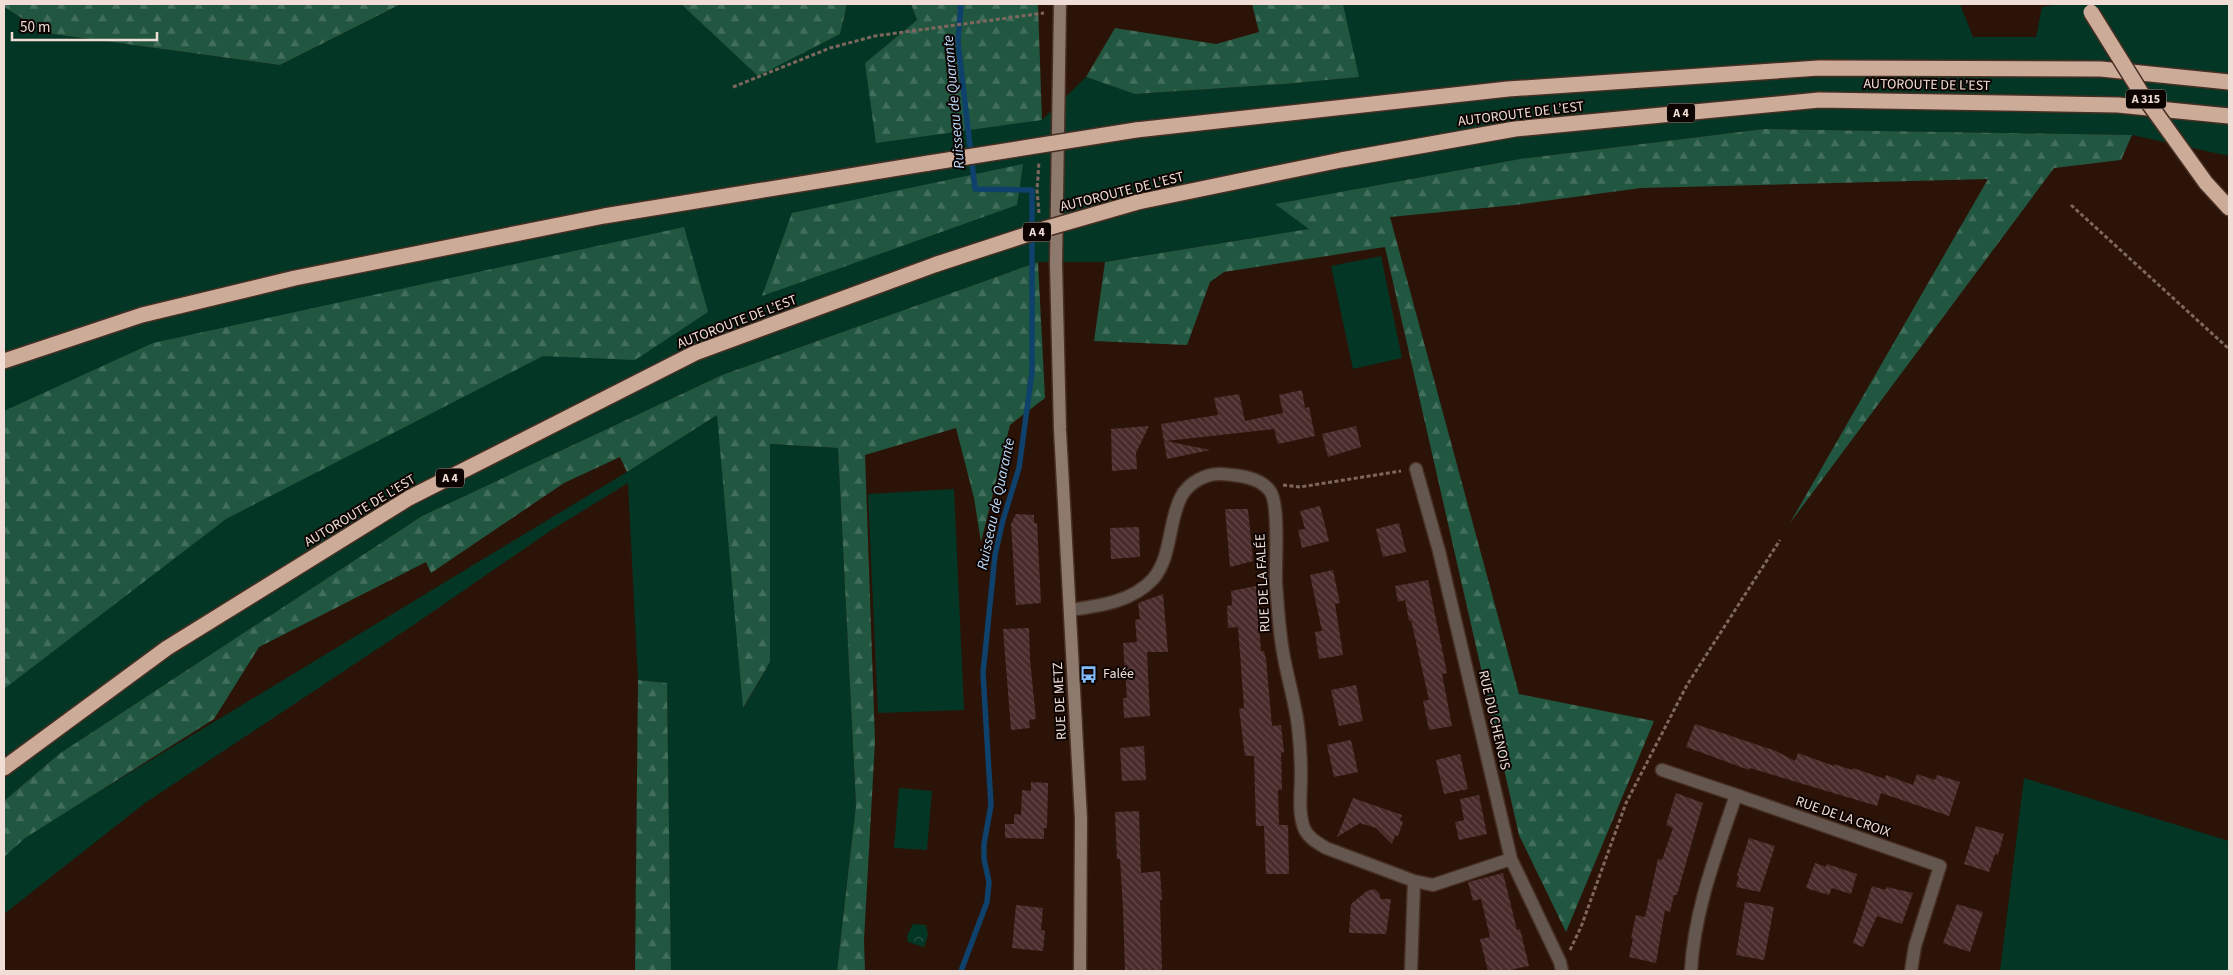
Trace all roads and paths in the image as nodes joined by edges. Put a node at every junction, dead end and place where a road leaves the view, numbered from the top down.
1 (1061, 7) edge
2 (2089, 8) edge
3 (2229, 82) edge
4 (733, 87) dead end
5 (2229, 116) edge
6 (2071, 206) dead end
7 (2229, 208) edge
8 (2229, 349) edge
9 (4, 361) edge
10 (1416, 469) joint
11 (1260, 483) junction
12 (1780, 540) dead end
13 (1070, 610) junction
14 (4, 768) edge
15 (1662, 770) dead end
16 (1736, 795) junction
17 (1511, 858) junction
18 (1414, 881) junction
19 (1561, 966) edge
20 (1080, 971) edge
21 (1410, 971) edge
22 (1691, 971) edge
23 (1911, 971) edge

1 - 4 path
1 - 13 main road, RUE DE METZ
2 - 7 highway, A 315, bridge
3 - 9 highway, AUTOROUTE DE L’EST, bridge
5 - 14 highway, AUTOROUTE DE L’EST / A 4, bridge
6 - 8 path
10 - 11 path
10 - 17 street, RUE DU CHENOIS
11 - 13 street
11 - 18 street, RUE DE LA FALÉE
12 - 19 path
13 - 20 main road, RUE DE METZ
15 - 16 street, RUE DE LA CROIX
16 - 22 street
16 - 23 street, RUE DE LA CROIX
17 - 18 street, RUE DE LA FALÉE
17 - 19 street, RUE DU CHENOIS
18 - 21 street

